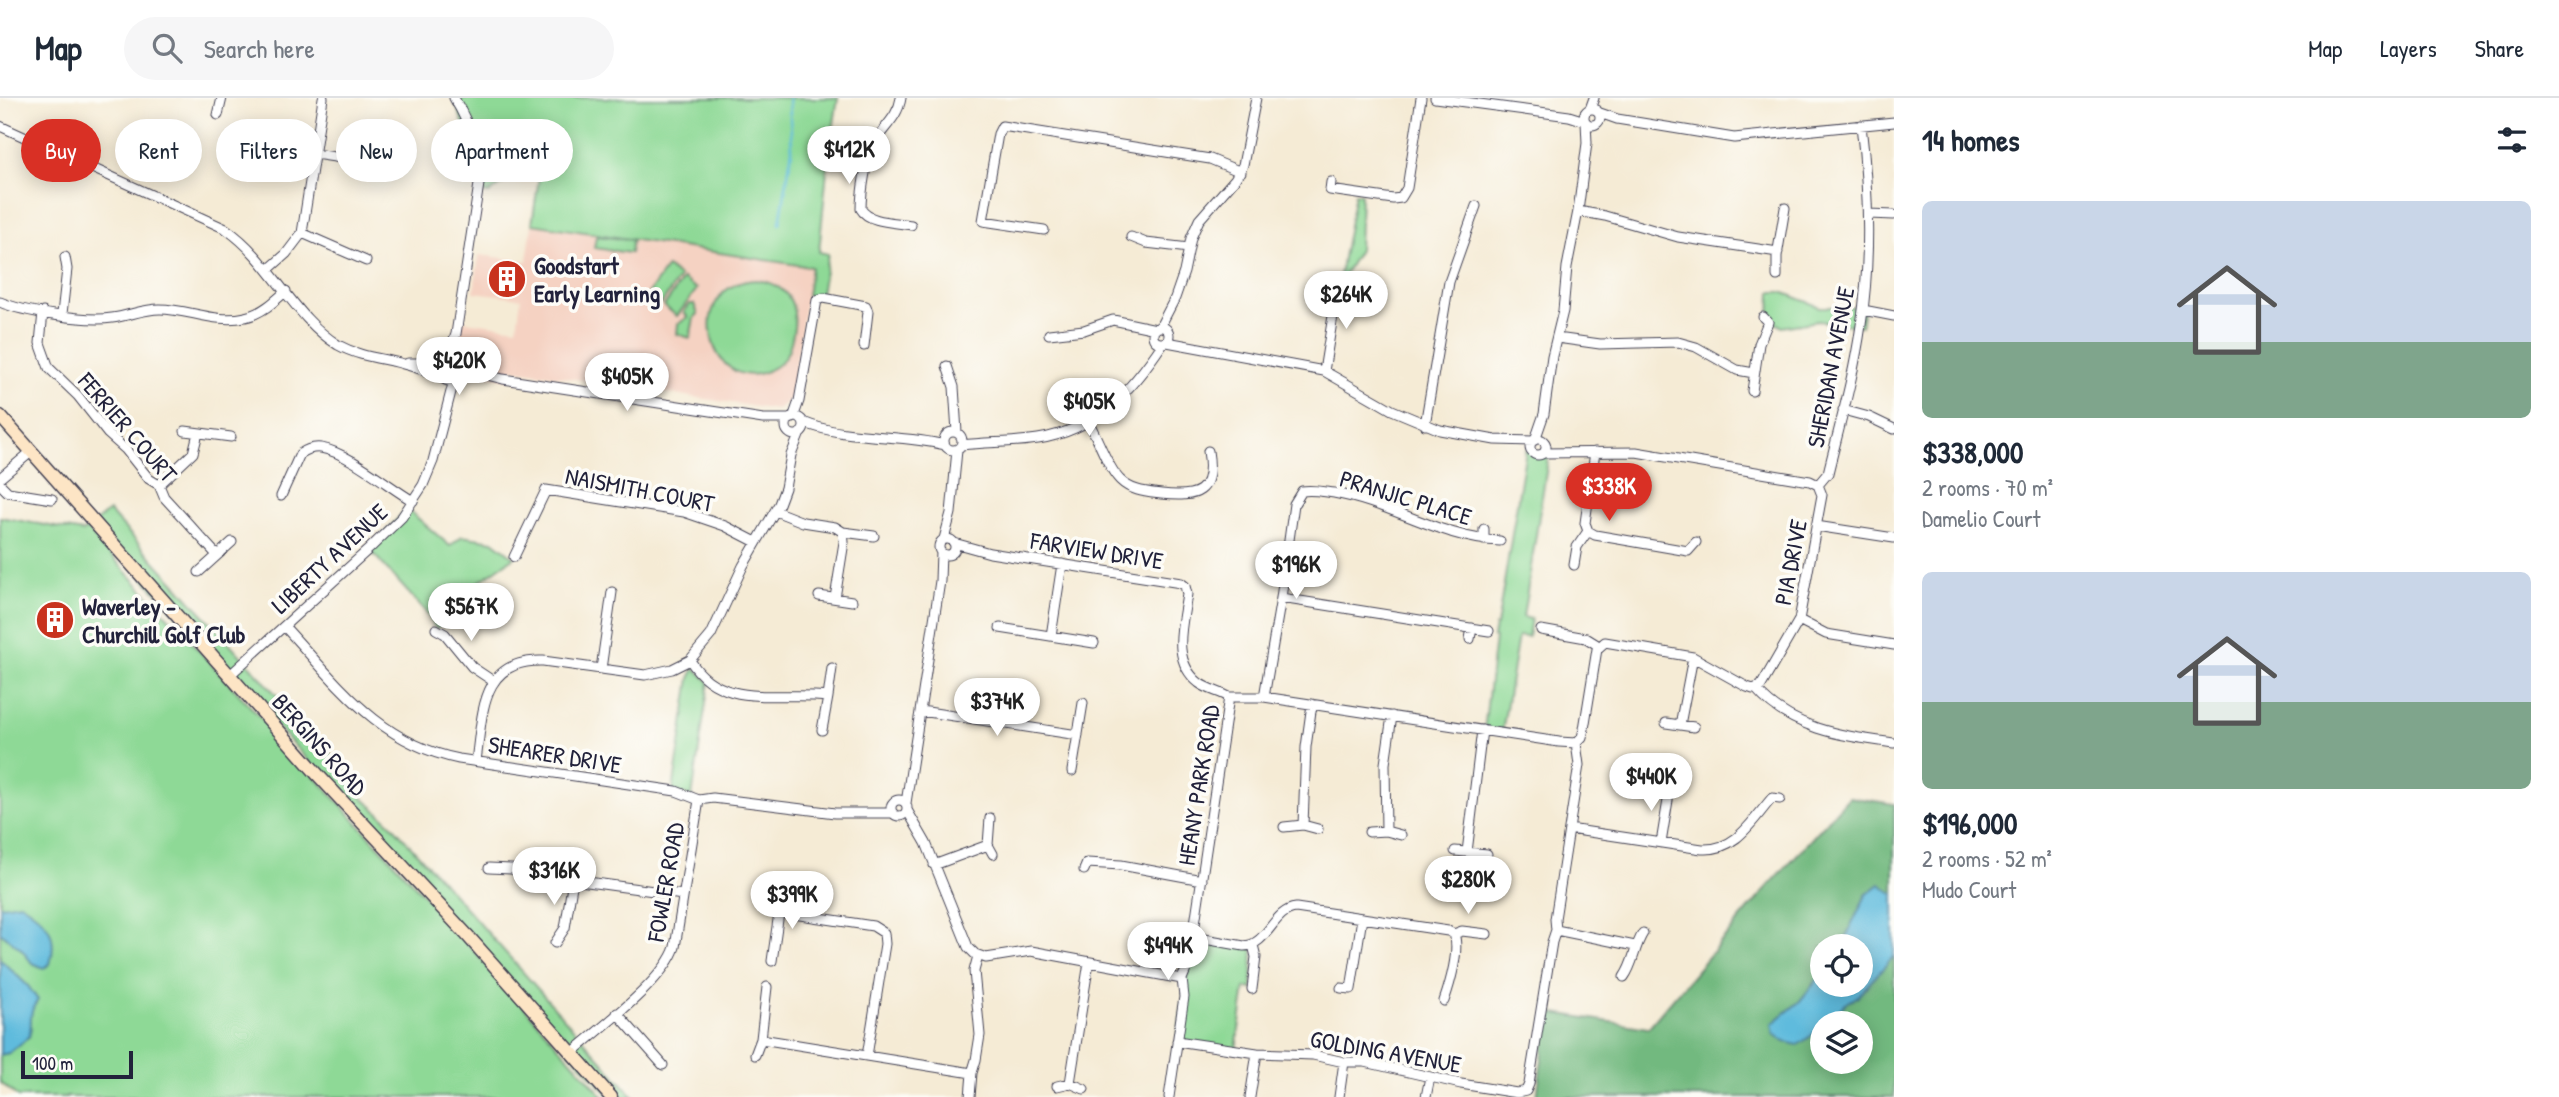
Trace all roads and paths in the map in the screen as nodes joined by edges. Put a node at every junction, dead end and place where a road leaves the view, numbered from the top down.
1 (222, 98) edge
2 (323, 98) edge
3 (454, 98) edge
4 (901, 98) edge
5 (1256, 98) edge
6 (1421, 98) edge
7 (1434, 98) edge
8 (1595, 98) edge
9 (1450, 100) edge
10 (218, 116) dead end
11 (1592, 117) junction
12 (320, 119) edge
13 (1894, 122) edge
14 (1861, 125) junction
15 (0, 126) edge
16 (1241, 172) junction
17 (310, 182) edge
18 (1330, 189) dead end
19 (1476, 206) dead end
20 (1785, 208) dead end
21 (1578, 211) junction
22 (1868, 214) junction
23 (1894, 215) edge
24 (911, 225) dead end
25 (1044, 230) dead end
26 (302, 233) junction
27 (1131, 237) dead end
28 (1189, 248) junction
29 (1778, 252) junction
30 (65, 257) dead end
31 (366, 261) dead end
32 (269, 269) junction
33 (1777, 276) dead end
34 (1338, 285) dead end
35 (286, 291) junction
36 (0, 302) edge
37 (1863, 310) junction
38 (43, 312) junction
39 (62, 314) junction
40 (1894, 316) edge
41 (1770, 321) dead end
42 (456, 334) junction
43 (1048, 334) dead end
44 (1161, 335) junction
45 (1557, 338) junction
46 (864, 346) dead end
47 (399, 363) junction
48 (445, 363) junction
49 (947, 366) dead end
50 (1324, 371) junction
51 (1754, 373) junction
52 (452, 374) junction
53 (1752, 391) dead end
54 (1843, 410) junction
55 (0, 416) edge
56 (1088, 422) junction
57 (1425, 425) junction
58 (796, 426) junction
59 (1894, 429) edge
60 (186, 431) dead end
61 (198, 433) junction
62 (231, 437) dead end
63 (953, 441) junction
64 (1539, 445) junction
65 (32, 451) junction
66 (1208, 451) dead end
67 (1595, 452) junction
68 (0, 478) edge
69 (0, 484) edge
70 (159, 485) junction
71 (1818, 485) junction
72 (281, 496) dead end
73 (52, 499) dead end
74 (413, 501) junction
75 (775, 511) junction
76 (1816, 526) junction
77 (1484, 528) dead end
78 (1588, 531) junction
79 (843, 532) junction
80 (874, 536) dead end
81 (1894, 538) edge
82 (1485, 540) junction
83 (1500, 541) dead end
84 (232, 542) dead end
85 (756, 542) junction
86 (1696, 542) dead end
87 (949, 547) junction
88 (217, 555) junction
89 (514, 557) dead end
90 (1062, 564) junction
91 (1574, 565) dead end
92 (200, 572) dead end
93 (612, 592) dead end
94 (818, 596) dead end
95 (835, 598) junction
96 (1282, 598) junction
97 (852, 601) dead end
98 (1799, 620) junction
99 (285, 626) junction
100 (1000, 628) dead end
101 (1472, 628) junction
102 (436, 629) dead end
103 (1541, 630) dead end
104 (1489, 631) dead end
105 (1051, 636) junction
106 (1471, 639) dead end
107 (1094, 643) dead end
108 (1894, 645) edge
109 (1599, 646) junction
110 (1693, 657) junction
111 (690, 660) junction
112 (832, 668) dead end
113 (601, 669) junction
114 (230, 675) junction
115 (493, 681) junction
116 (1756, 689) junction
117 (828, 697) junction
118 (1229, 697) junction
119 (1264, 697) junction
120 (1083, 703) dead end
121 (1312, 704) junction
122 (921, 711) junction
123 (1392, 716) junction
124 (1666, 723) dead end
125 (1680, 725) junction
126 (1694, 727) dead end
127 (822, 730) dead end
128 (1482, 730) junction
129 (1078, 735) junction
130 (1576, 743) junction
131 (1894, 743) edge
132 (476, 761) junction
133 (1072, 771) dead end
134 (1670, 788) dead end
135 (1773, 796) dead end
136 (699, 800) junction
137 (899, 808) junction
138 (990, 818) dead end
139 (1303, 825) junction
140 (1284, 827) dead end
141 (1318, 829) dead end
142 (1569, 829) junction
143 (1386, 831) junction
144 (1369, 832) dead end
145 (1401, 835) dead end
146 (1661, 843) junction
147 (988, 845) junction
148 (1455, 851) dead end
149 (1467, 852) junction
150 (993, 854) dead end
151 (1486, 854) dead end
152 (1086, 863) dead end
153 (934, 865) junction
154 (489, 868) dead end
155 (573, 880) junction
156 (1202, 880) junction
157 (683, 895) junction
158 (781, 899) dead end
159 (780, 912) junction
160 (1362, 918) junction
161 (1556, 930) junction
162 (1643, 933) dead end
163 (1454, 934) junction
164 (1487, 934) dead end
165 (1193, 937) junction
166 (555, 943) dead end
167 (1253, 945) junction
168 (1634, 946) junction
169 (978, 956) junction
170 (772, 961) dead end
171 (1088, 962) junction
172 (1624, 977) dead end
173 (1182, 979) junction
174 (767, 987) dead end
175 (1252, 989) dead end
176 (1350, 990) dead end
177 (1444, 1002) dead end
178 (617, 1013) junction
179 (761, 1039) junction
180 (1177, 1041) junction
181 (572, 1053) junction
182 (1256, 1053) junction
183 (755, 1055) dead end
184 (867, 1056) junction
185 (1344, 1062) junction
186 (663, 1065) dead end
187 (971, 1073) junction
188 (1430, 1077) junction
189 (1070, 1083) junction
190 (1057, 1086) dead end
191 (1084, 1089) dead end
192 (611, 1097) edge
193 (970, 1097) edge
194 (1169, 1097) edge
195 (1250, 1097) edge
196 (1339, 1097) edge
197 (1426, 1097) edge

1 - 10 street
2 - 12 street
3 - 42 street, LIBERTY AVENUE
4 - 24 street
5 - 16 street
6 - 18 street
7 - 9 street
8 - 11 street
9 - 11 street
11 - 14 street
11 - 21 street
13 - 14 street
14 - 22 street, SHERIDAN AVENUE
15 - 32 street
16 - 25 street
16 - 28 street
17 - 26 street
19 - 57 street
20 - 29 street
21 - 29 street
21 - 45 street
22 - 23 street
22 - 37 street, SHERIDAN AVENUE
26 - 31 street
26 - 32 street
27 - 28 street
28 - 44 street
29 - 33 street
30 - 39 street
32 - 35 street
34 - 50 street
35 - 39 street
35 - 47 street
36 - 38 street
37 - 40 street
37 - 54 street, SHERIDAN AVENUE
38 - 39 street
38 - 70 street, FERRIER COURT
41 - 51 street
42 - 48 street, LIBERTY AVENUE
42 - 52 street, LIBERTY AVENUE
43 - 44 street
44 - 50 street
44 - 56 street
45 - 51 street
45 - 64 street
46 - 58 street
47 - 48 street
47 - 52 street
48 - 52 street
48 - 52 street, LIBERTY AVENUE
49 - 63 street
50 - 57 street
51 - 53 street
52 - 58 street
52 - 74 street, LIBERTY AVENUE
54 - 59 street
54 - 71 street, SHERIDAN AVENUE
55 - 65 main road, BERGINS ROAD
56 - 63 street
56 - 66 street
57 - 64 street
58 - 63 street
58 - 75 street
60 - 61 street
61 - 62 street
61 - 70 street
63 - 87 street
64 - 67 street
65 - 68 street
65 - 114 main road, BERGINS ROAD
67 - 71 street
67 - 78 street
69 - 73 street
70 - 88 street, FERRIER COURT
71 - 76 street, PIA DRIVE
72 - 74 street
74 - 99 street, LIBERTY AVENUE
75 - 79 street
75 - 85 street
76 - 81 street
76 - 98 street, PIA DRIVE
77 - 82 street
78 - 86 street
78 - 91 street
79 - 80 street
79 - 95 street
82 - 83 street, PRANJIC PLACE
82 - 96 street, PRANJIC PLACE
84 - 88 street
85 - 89 street, NAISMITH COURT
85 - 111 street
87 - 90 street, FARVIEW DRIVE
87 - 122 street
88 - 92 street
90 - 105 street
90 - 118 street, FARVIEW DRIVE
93 - 113 street
94 - 95 street
95 - 97 street
96 - 101 street
96 - 119 street, PRANJIC PLACE
98 - 108 street
98 - 116 street, PIA DRIVE
99 - 114 street, LIBERTY AVENUE
99 - 132 street, SHEARER DRIVE
100 - 105 street
101 - 104 street
101 - 106 street
102 - 115 street
103 - 109 street
105 - 107 street
109 - 110 street
109 - 130 street
110 - 116 street
110 - 125 street
111 - 113 street
111 - 117 street
112 - 117 street
113 - 115 street
114 - 181 main road, BERGINS ROAD
115 - 132 street
116 - 131 street
117 - 127 street
118 - 119 street, HEANY PARK ROAD
118 - 156 street, HEANY PARK ROAD
119 - 121 street, HEANY PARK ROAD
120 - 129 street
121 - 123 street, HEANY PARK ROAD
121 - 139 street
122 - 129 street
122 - 137 street
123 - 128 street, HEANY PARK ROAD
123 - 143 street
124 - 125 street
125 - 126 street
128 - 130 street, HEANY PARK ROAD
128 - 149 street
129 - 133 street
130 - 142 street, GOLDING AVENUE
132 - 136 street, SHEARER DRIVE
134 - 146 street
135 - 146 street
136 - 137 street, SHEARER DRIVE
136 - 157 street, FOWLER ROAD
137 - 153 street
138 - 147 street
139 - 140 street
139 - 141 street
142 - 146 street
142 - 161 street, GOLDING AVENUE
143 - 144 street
143 - 145 street
147 - 150 street
147 - 153 street
148 - 149 street
149 - 151 street
152 - 156 street
153 - 169 street
154 - 155 street
155 - 157 street
155 - 166 street
156 - 165 street, HEANY PARK ROAD
157 - 178 street, FOWLER ROAD
158 - 159 street
159 - 170 street
159 - 184 street
160 - 163 street
160 - 167 street
160 - 176 street
161 - 168 street
161 - 188 street, GOLDING AVENUE
162 - 168 street
163 - 164 street
163 - 177 street
165 - 167 street
165 - 173 street, HEANY PARK ROAD
167 - 175 street
168 - 172 street
169 - 171 street
169 - 187 street
171 - 173 street
171 - 189 street
173 - 180 street, HEANY PARK ROAD
174 - 179 street
178 - 181 street, FOWLER ROAD
178 - 186 street
179 - 183 street
179 - 184 street
180 - 182 street, GOLDING AVENUE
180 - 194 street, HEANY PARK ROAD
181 - 192 main road, BERGINS ROAD
182 - 185 street, GOLDING AVENUE
182 - 195 street
184 - 187 street
185 - 188 street, GOLDING AVENUE
185 - 196 street
187 - 193 street
188 - 197 street
189 - 190 street
189 - 191 street

